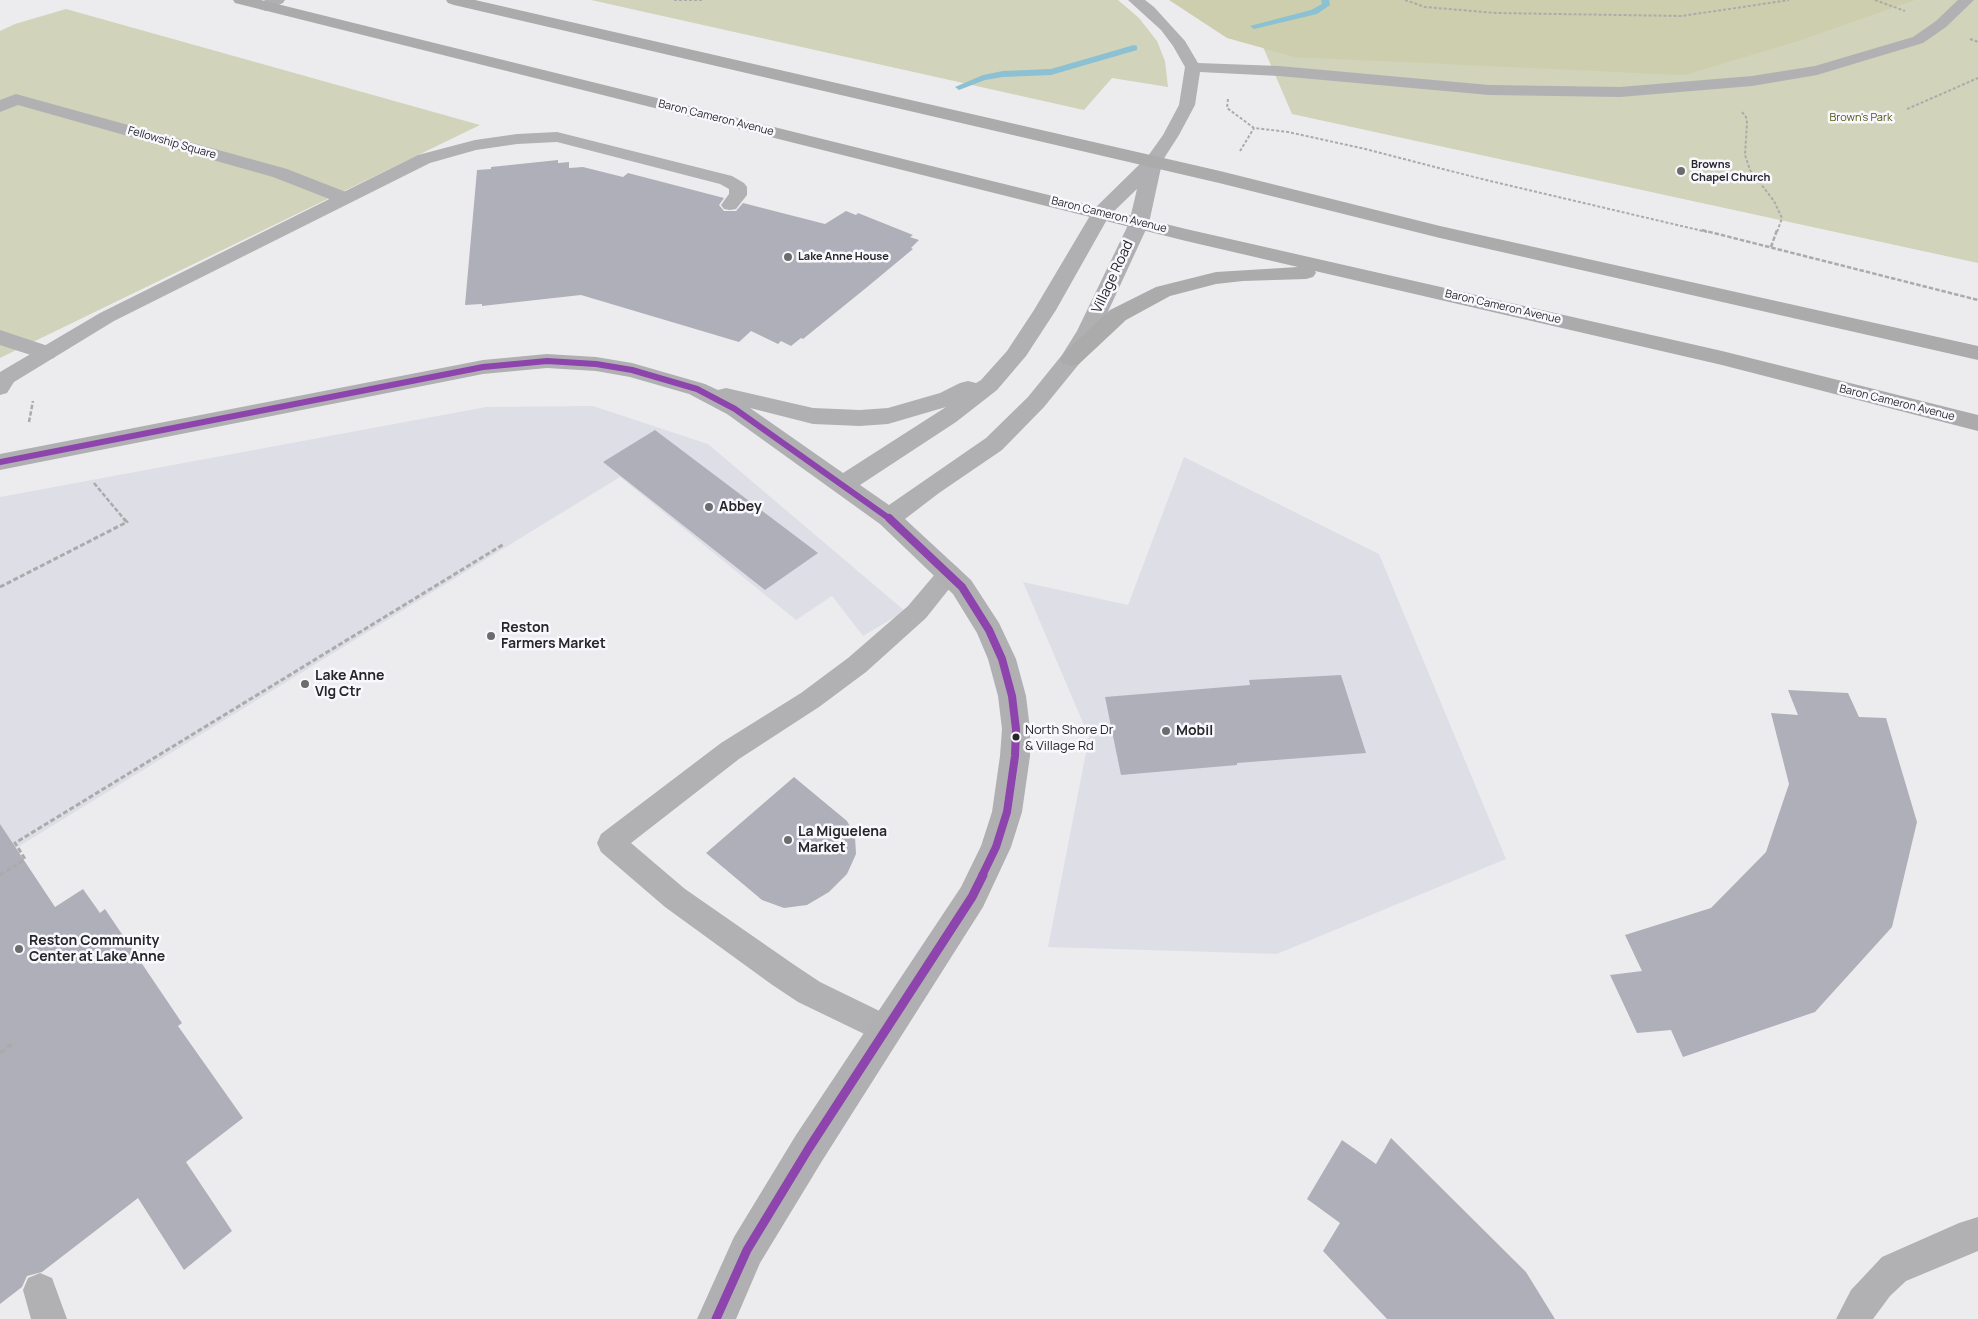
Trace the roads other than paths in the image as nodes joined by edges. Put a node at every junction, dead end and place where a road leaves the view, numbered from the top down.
1 (241, 0) edge
2 (454, 0) edge
3 (1135, 0) edge
4 (1967, 0) edge
5 (271, 3) edge
6 (1193, 66) junction
7 (0, 107) edge
8 (1152, 163) junction
9 (344, 198) junction
10 (730, 205) dead end
11 (1101, 213) junction
12 (1139, 223) junction
13 (1373, 276) junction
14 (0, 337) edge
15 (1978, 353) edge
16 (46, 354) junction
17 (1015, 356) junction
18 (1071, 359) junction
19 (0, 388) edge
20 (697, 388) junction
21 (1978, 423) edge
22 (4, 462) edge
23 (843, 485) junction
24 (889, 518) junction
25 (949, 572) junction
26 (885, 1029) junction
27 (1978, 1234) edge
28 (716, 1319) edge
29 (1854, 1319) edge

1 - 5 main road, Baron Cameron Avenue
2 - 8 main road
3 - 6 lane
4 - 6 lane
5 - 11 main road, Baron Cameron Avenue
6 - 8 lane
7 - 9 street, Fellowship Square
8 - 11 street
8 - 12 street, Village Road
8 - 15 main road
9 - 10 lane
9 - 16 lane
11 - 12 main road, Baron Cameron Avenue
11 - 17 street
12 - 13 main road, Baron Cameron Avenue
12 - 18 street, Village Road
13 - 18 main road
13 - 21 main road, Baron Cameron Avenue
14 - 16 street
16 - 19 lane
17 - 20 street
17 - 23 street
18 - 24 street, Village Road
20 - 22 street
20 - 23 street
23 - 24 street
24 - 25 street
25 - 26 street
25 - 26 lane
26 - 28 street
27 - 29 lane

